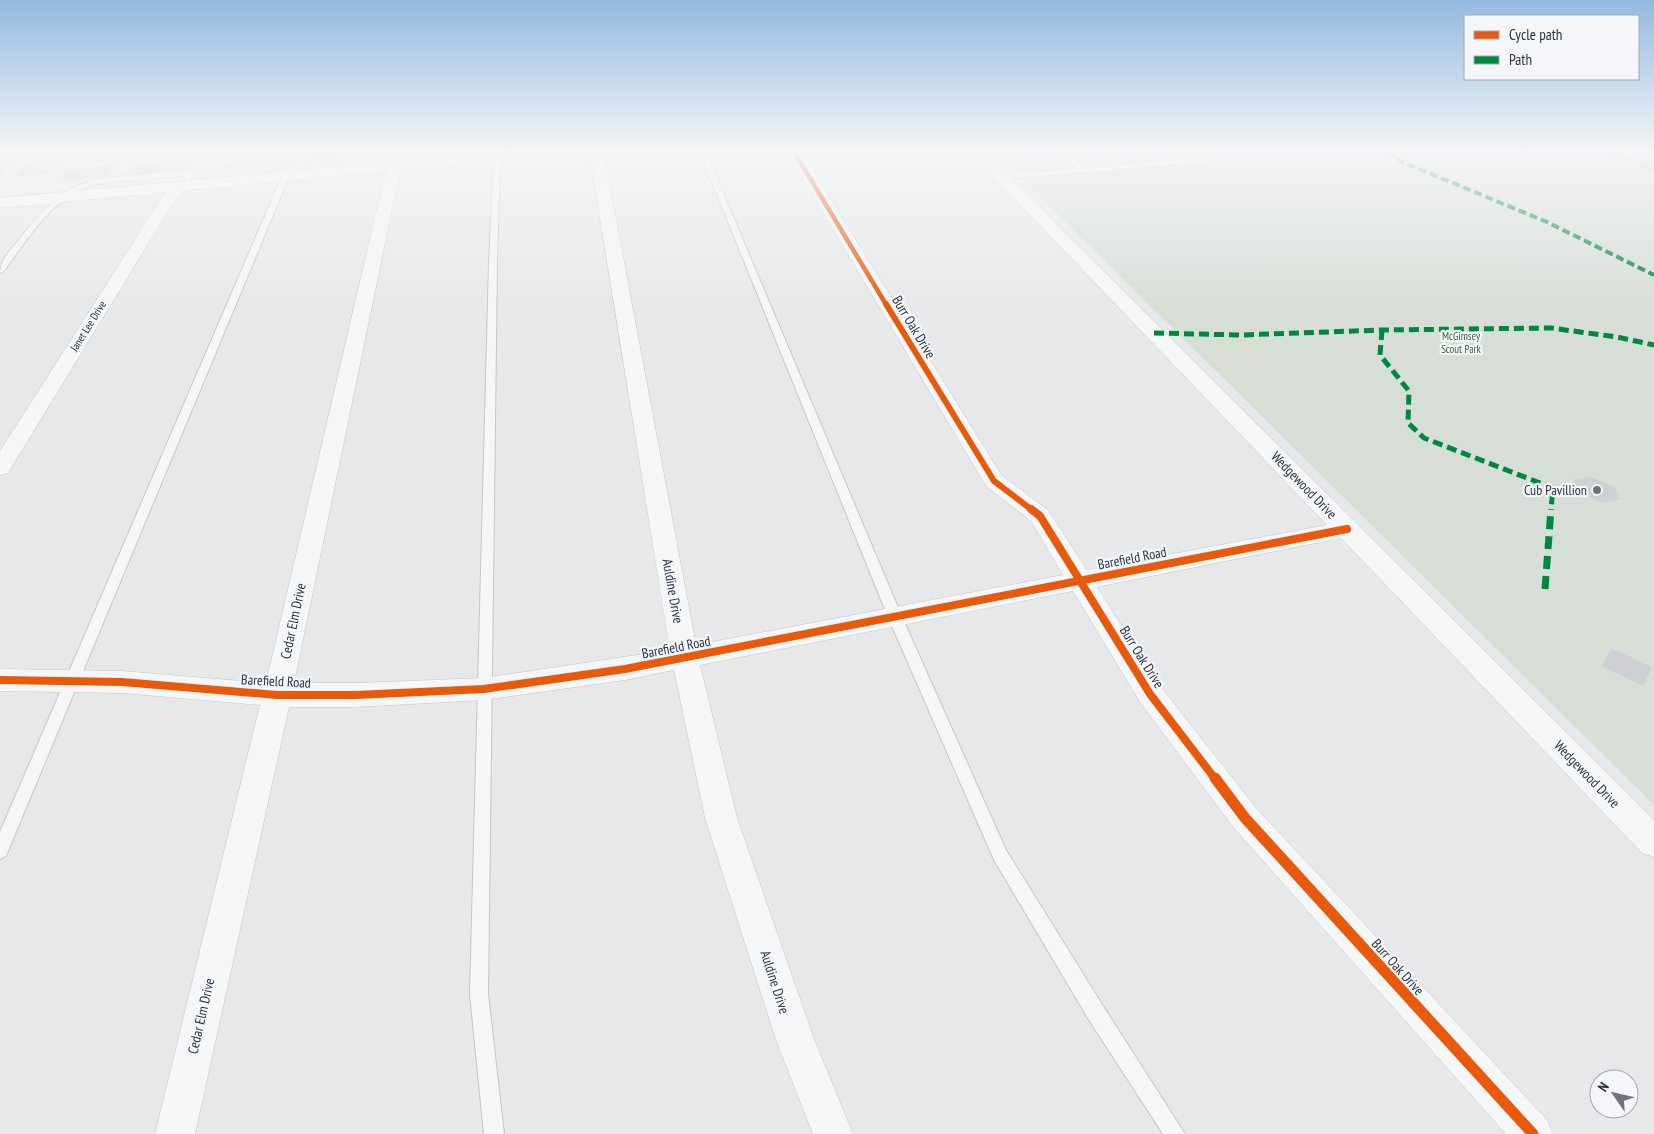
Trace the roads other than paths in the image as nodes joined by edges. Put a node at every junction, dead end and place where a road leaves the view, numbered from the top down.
1 (57, 203) edge
2 (166, 203) edge
3 (277, 203) edge
4 (386, 203) edge
5 (501, 203) edge
6 (605, 203) edge
7 (724, 203) edge
8 (825, 203) edge
9 (1027, 203) edge
10 (0, 270) edge
11 (0, 468) edge
12 (1347, 529) junction
13 (1080, 581) junction
14 (895, 617) junction
15 (685, 658) junction
16 (0, 680) edge
17 (73, 681) junction
18 (484, 689) junction
19 (277, 694) junction
20 (1654, 842) edge
21 (0, 851) edge
22 (175, 1134) edge
23 (494, 1134) edge
24 (833, 1134) edge
25 (1175, 1134) edge
26 (1533, 1134) edge

1 - 10 lane
2 - 11 street, Janet Lee Drive
3 - 17 lane
4 - 19 street, Cedar Elm Drive
5 - 18 lane
6 - 15 street, Auldine Drive
7 - 14 lane
8 - 13 street, Burr Oak Drive
9 - 12 street, Wedgewood Drive
12 - 13 street, Barefield Road
12 - 20 street, Wedgewood Drive
13 - 14 street, Barefield Road
13 - 26 street, Burr Oak Drive
14 - 15 street, Barefield Road
14 - 25 lane
15 - 18 street, Barefield Road
15 - 24 street, Auldine Drive
16 - 17 street, Barefield Road
17 - 19 street, Barefield Road
17 - 21 lane
18 - 19 street, Barefield Road
18 - 23 lane
19 - 22 street, Cedar Elm Drive

